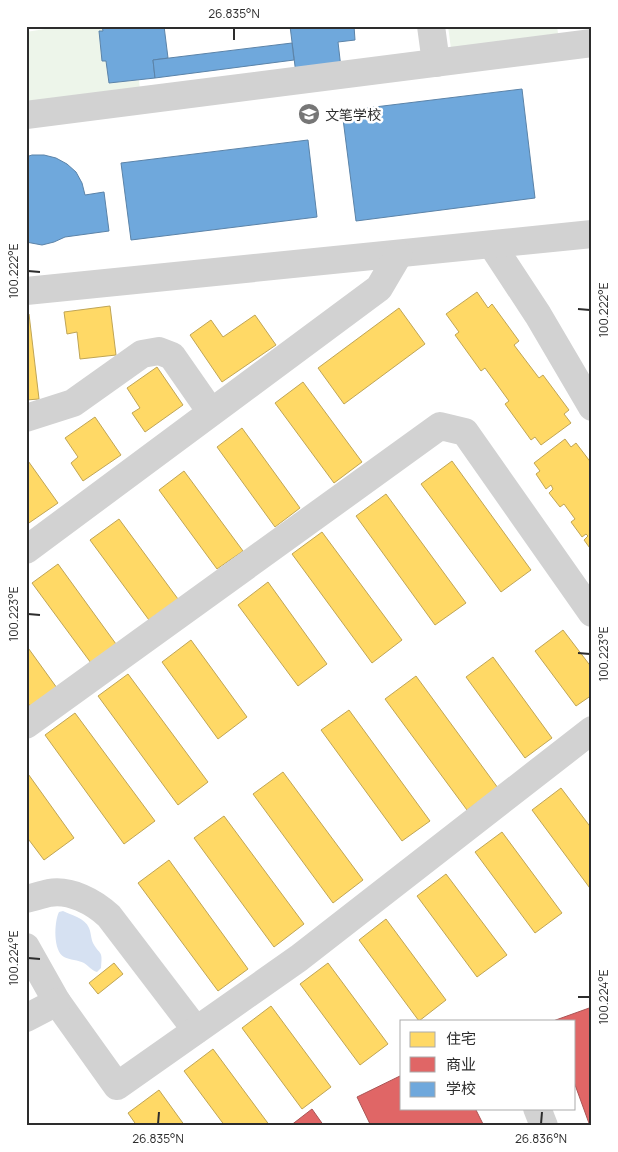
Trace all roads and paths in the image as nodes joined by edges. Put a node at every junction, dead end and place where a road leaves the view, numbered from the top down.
1 (431, 26) edge
2 (592, 43) edge
3 (436, 63) junction
4 (26, 115) edge
5 (592, 234) edge
6 (492, 244) junction
7 (399, 254) junction
8 (26, 291) edge
9 (592, 407) edge
10 (211, 412) junction
11 (26, 418) edge
12 (26, 550) edge
13 (592, 613) edge
14 (26, 725) edge
15 (592, 730) edge
16 (26, 900) edge
17 (28, 953) edge
18 (57, 1002) junction
19 (26, 1018) edge
20 (196, 1030) junction
21 (538, 1110) edge
22 (544, 1126) edge

1 - 3 street
2 - 3 street
3 - 4 street
5 - 6 street
6 - 7 street
6 - 9 street
7 - 8 street
7 - 10 street
10 - 11 street
10 - 12 street
13 - 14 street
15 - 20 street
16 - 20 street
17 - 18 street
18 - 19 street
18 - 20 street
21 - 22 street

